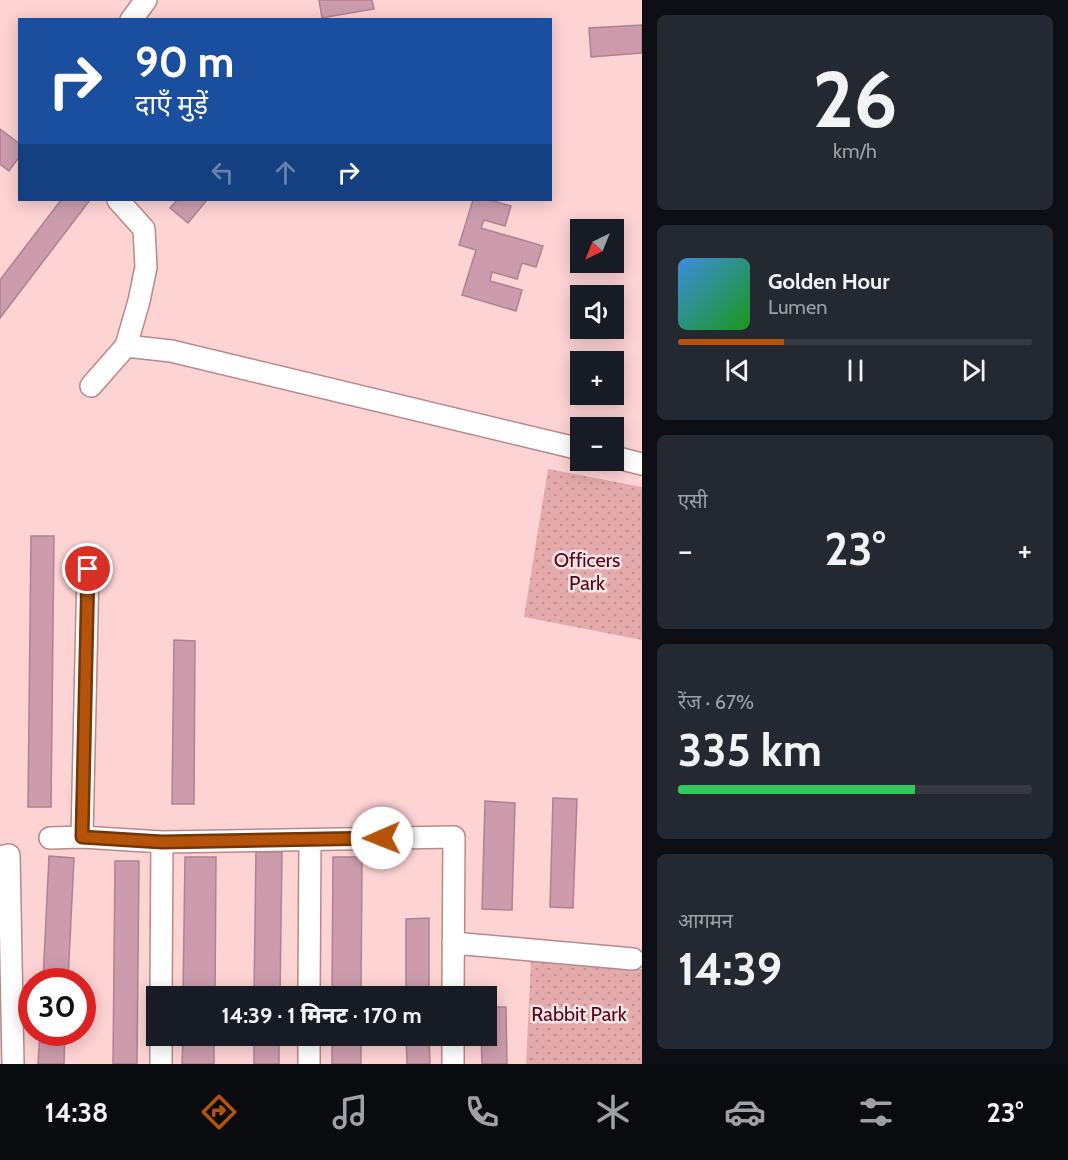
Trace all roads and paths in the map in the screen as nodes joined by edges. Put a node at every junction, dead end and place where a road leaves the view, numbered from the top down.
1 (146, 0) edge
2 (132, 18) edge
3 (119, 201) edge
4 (126, 346) junction
5 (91, 386) dead end
6 (570, 447) edge
7 (624, 460) edge
8 (642, 464) edge
9 (88, 569) dead end
10 (82, 837) junction
11 (50, 838) dead end
12 (310, 840) junction
13 (162, 842) junction
14 (0, 856) edge
15 (453, 943) junction
16 (633, 959) dead end
17 (6, 960) edge
18 (161, 986) edge
19 (309, 986) edge
20 (453, 986) edge
21 (161, 1046) edge
22 (309, 1046) edge
23 (453, 1046) edge
24 (13, 1064) edge
25 (160, 1064) edge
26 (309, 1064) edge
27 (453, 1064) edge

1 - 2 street
3 - 4 street
4 - 5 street
4 - 6 street
7 - 8 street
9 - 10 street
10 - 11 street
10 - 13 street
12 - 13 street
12 - 15 street
12 - 19 street
13 - 18 street
14 - 17 street
15 - 16 street
15 - 20 street
17 - 24 street
21 - 25 street
22 - 26 street
23 - 27 street

